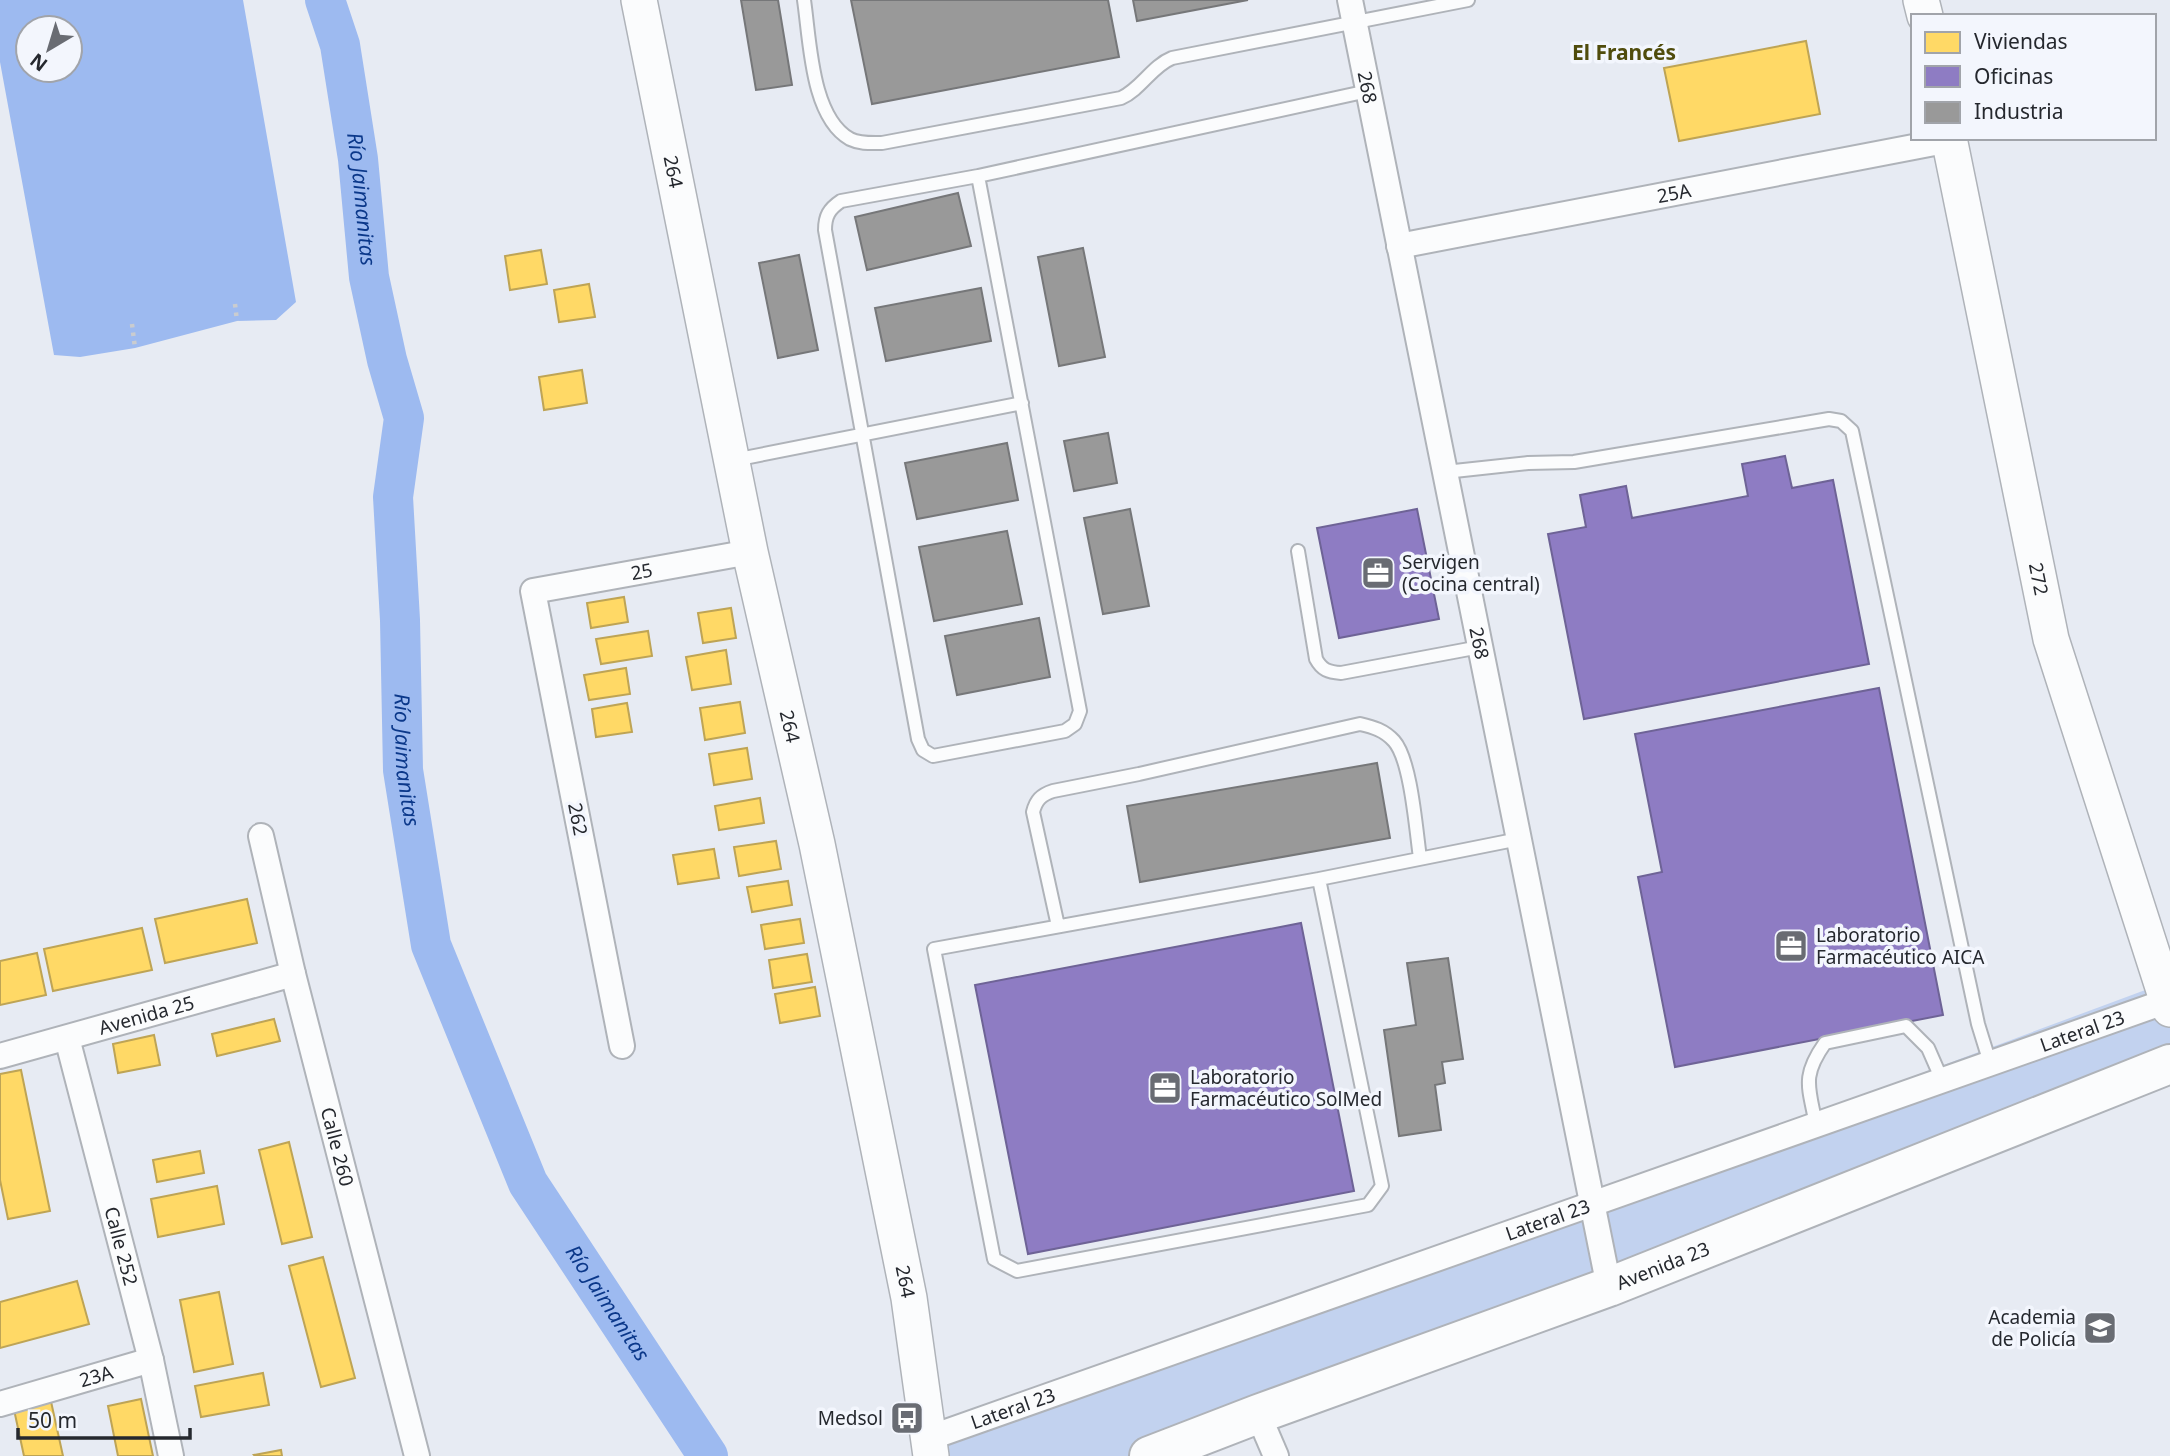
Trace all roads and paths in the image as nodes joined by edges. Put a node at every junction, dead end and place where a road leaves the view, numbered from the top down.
1 (639, 0) edge
2 (804, 0) edge
3 (1468, 0) edge
4 (1352, 11) edge
5 (1368, 91) junction
6 (1945, 140) edge
7 (1950, 140) edge
8 (978, 176) junction
9 (1399, 246) junction
10 (234, 304) dead end
11 (237, 321) dead end
12 (132, 324) dead end
13 (135, 348) dead end
14 (1022, 403) junction
15 (863, 434) junction
16 (731, 460) junction
17 (1445, 472) junction
18 (1298, 551) dead end
19 (750, 552) junction
20 (533, 591) joint
21 (1480, 647) junction
22 (261, 836) dead end
23 (1519, 839) junction
24 (1420, 858) junction
25 (1319, 879) junction
26 (1058, 926) junction
27 (293, 974) junction
28 (2169, 1005) edge
29 (66, 1038) junction
30 (622, 1046) dead end
31 (0, 1056) edge
32 (1990, 1063) junction
33 (2170, 1064) edge
34 (1942, 1080) junction
35 (1816, 1125) junction
36 (1592, 1204) junction
37 (1609, 1287) junction
38 (151, 1360) junction
39 (0, 1404) edge
40 (1258, 1414) junction
41 (930, 1447) edge
42 (171, 1456) edge
43 (418, 1456) edge
44 (1149, 1456) edge
45 (1276, 1456) edge

1 - 16 street, 264
2 - 4 lane
3 - 4 lane
4 - 5 street, 268
5 - 8 lane
5 - 9 street, 268
6 - 9 street, 25A
7 - 28 street, 272
8 - 14 lane
8 - 15 lane
9 - 17 street, 268
10 - 11 path
12 - 13 path
14 - 15 lane
14 - 15 lane
15 - 16 lane
16 - 19 street, 264
17 - 21 street, 268
17 - 32 lane
18 - 21 lane
19 - 20 street, 25
19 - 41 street, 264
20 - 30 street, 262
21 - 23 street, 268
22 - 27 street, Calle 260
23 - 24 lane
23 - 36 street, 268
24 - 25 lane
24 - 26 lane
25 - 26 lane
25 - 26 lane
27 - 29 street, Avenida 25
27 - 43 street, Calle 260
28 - 32 street, Lateral 23
29 - 31 street, Avenida 25
29 - 38 street, Calle 252
32 - 34 street, Lateral 23
33 - 37 main road, Avenida 23
34 - 35 street, Lateral 23
34 - 35 lane
35 - 36 street, Lateral 23
36 - 37 street, 268
36 - 41 street, Lateral 23
37 - 40 main road, Avenida 23
38 - 39 street, 23A
38 - 42 street, Calle 252
40 - 44 main road, Avenida 23
40 - 45 street

